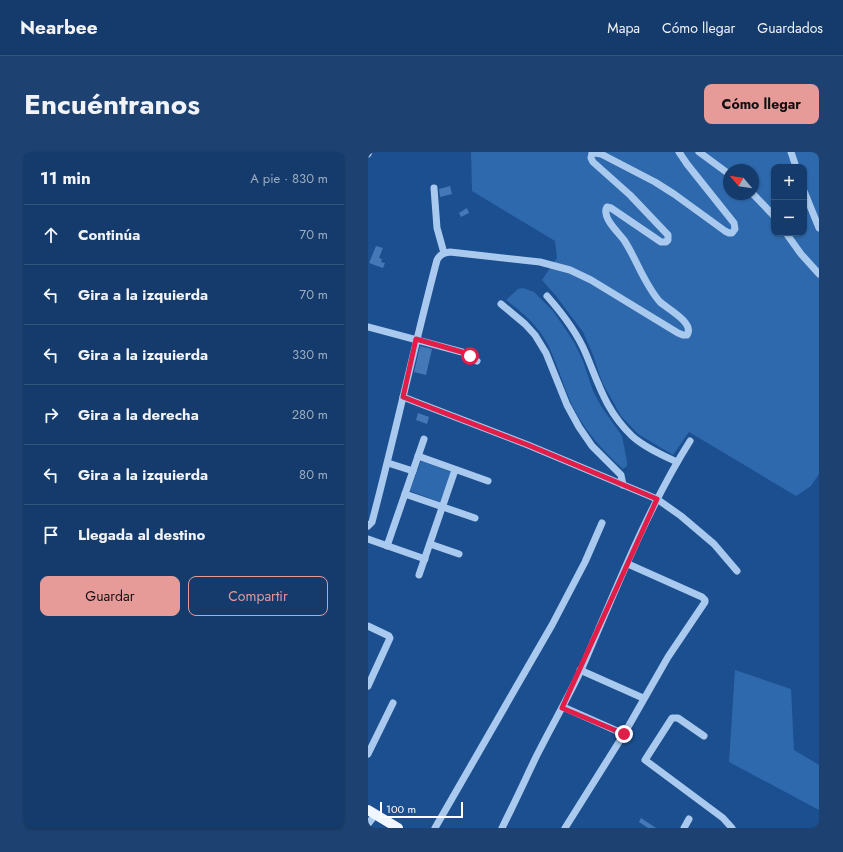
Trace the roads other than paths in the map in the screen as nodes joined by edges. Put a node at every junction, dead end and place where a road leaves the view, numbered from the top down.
1 (679, 152) edge
2 (699, 152) edge
3 (791, 152) edge
4 (795, 164) edge
5 (723, 170) edge
6 (434, 188) dead end
7 (807, 198) edge
8 (759, 200) edge
9 (771, 213) edge
10 (819, 228) edge
11 (788, 236) edge
12 (444, 253) junction
13 (819, 274) edge
14 (546, 296) dead end
15 (501, 304) dead end
16 (368, 327) edge
17 (416, 339) junction
18 (477, 361) dead end
19 (403, 397) junction
20 (424, 439) dead end
21 (690, 441) dead end
22 (418, 456) junction
23 (388, 462) junction
24 (677, 462) junction
25 (455, 470) junction
26 (413, 471) junction
27 (488, 481) dead end
28 (624, 485) junction
29 (405, 494) junction
30 (657, 499) junction
31 (443, 507) junction
32 (475, 518) dead end
33 (602, 524) dead end
34 (368, 526) edge
35 (368, 539) edge
36 (430, 544) junction
37 (387, 546) junction
38 (459, 554) dead end
39 (425, 559) junction
40 (628, 564) junction
41 (737, 571) dead end
42 (419, 575) dead end
43 (368, 626) edge
44 (580, 670) junction
45 (370, 674) edge
46 (368, 686) edge
47 (643, 698) junction
48 (394, 703) dead end
49 (562, 708) junction
50 (624, 734) junction
51 (704, 736) dead end
52 (368, 754) edge
53 (372, 812) edge
54 (689, 819) dead end
55 (368, 824) edge
56 (398, 828) edge
57 (435, 828) edge
58 (502, 828) edge
59 (565, 828) edge
60 (684, 828) edge
61 (732, 828) edge

1 - 12 street
2 - 5 street
3 - 4 street
6 - 12 street
7 - 10 street
8 - 9 street
11 - 13 street
12 - 17 street
14 - 24 street
15 - 28 street
16 - 17 street
17 - 18 street
17 - 19 street
19 - 23 street
19 - 28 street
20 - 22 street
21 - 24 street
22 - 25 street
22 - 26 street
23 - 26 street
23 - 34 street
24 - 30 street
25 - 27 street
25 - 31 street
26 - 29 street
28 - 30 street
29 - 31 street
29 - 37 street
30 - 40 street
30 - 41 street
31 - 32 street
31 - 36 street
33 - 57 street
35 - 37 street
36 - 38 street
36 - 39 street
37 - 39 street
39 - 42 street
40 - 44 street
40 - 47 street
43 - 45 street
44 - 47 street
44 - 49 street
45 - 46 street
47 - 50 street
48 - 52 street
49 - 50 street
49 - 58 street
50 - 59 street
51 - 61 street
53 - 55 street
53 - 56 main road
54 - 60 street

